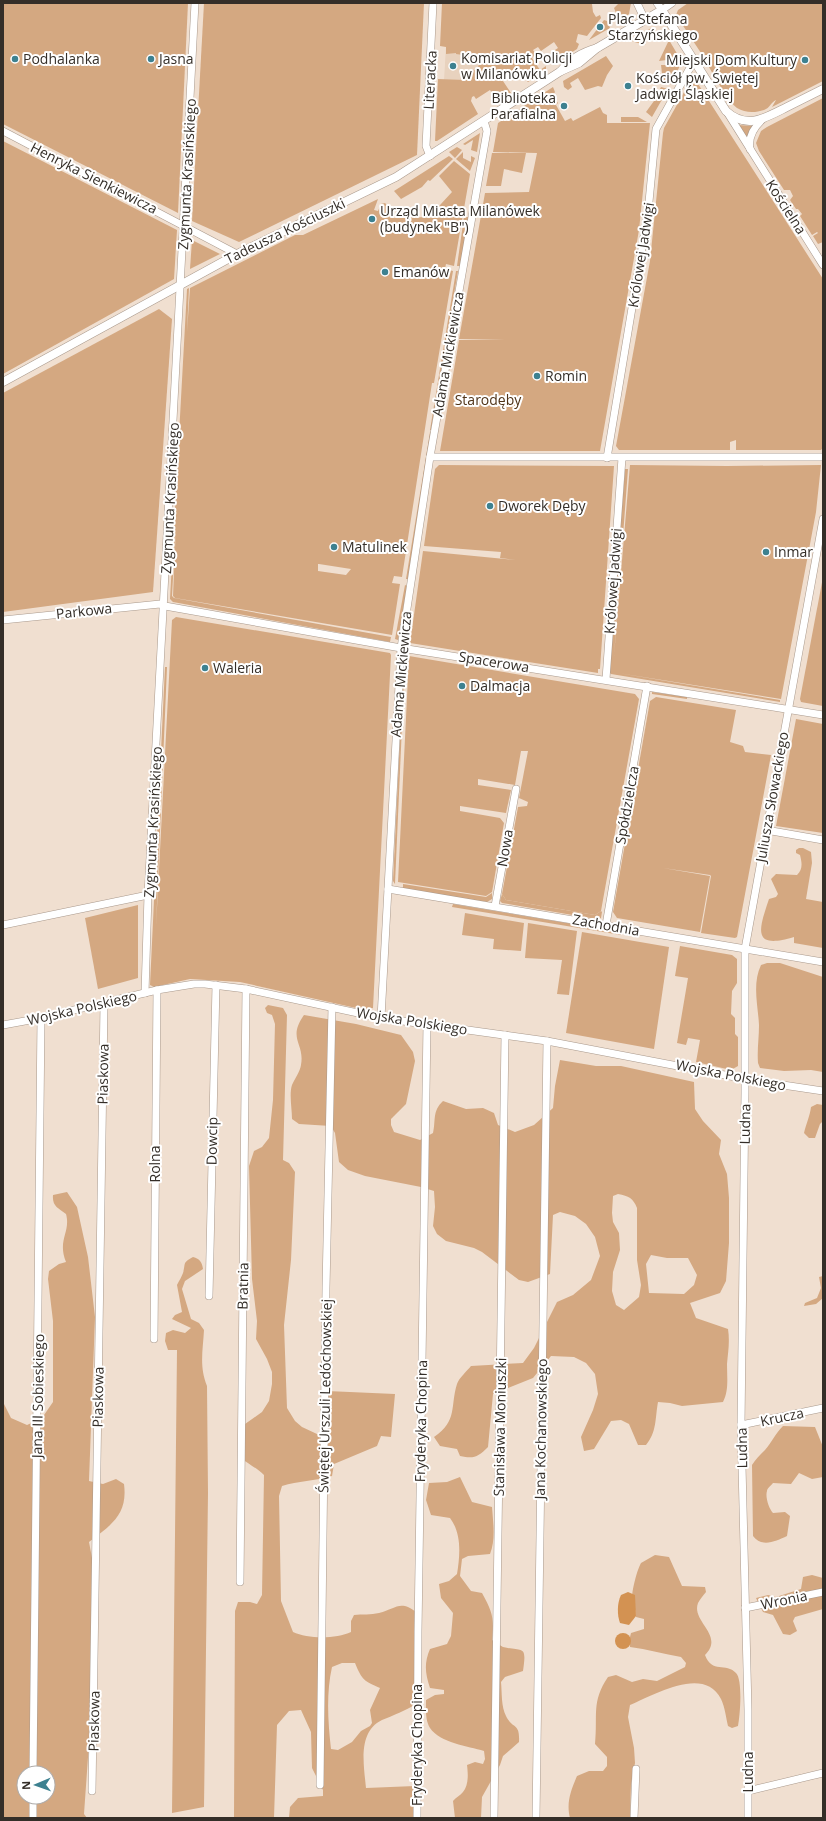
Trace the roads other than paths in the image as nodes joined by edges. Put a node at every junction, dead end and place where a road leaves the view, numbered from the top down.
1 (195, 3) edge
2 (433, 3) edge
3 (638, 3) edge
4 (657, 3) edge
5 (672, 3) edge
6 (662, 10) junction
7 (644, 20) junction
8 (696, 62) junction
9 (823, 89) edge
10 (726, 111) junction
11 (763, 119) junction
12 (484, 121) junction
13 (3, 131) edge
14 (750, 149) junction
15 (430, 156) junction
16 (184, 225) junction
17 (237, 254) junction
18 (823, 265) edge
19 (181, 283) junction
20 (3, 382) edge
21 (430, 457) junction
22 (823, 457) edge
23 (607, 458) junction
24 (622, 458) junction
25 (823, 523) edge
26 (164, 606) junction
27 (3, 620) edge
28 (401, 648) junction
29 (606, 679) junction
30 (647, 686) junction
31 (789, 709) junction
32 (823, 715) edge
33 (516, 789) dead end
34 (766, 830) junction
35 (823, 840) edge
36 (388, 889) junction
37 (148, 895) junction
38 (495, 906) junction
39 (3, 925) edge
40 (606, 925) junction
41 (745, 949) junction
42 (823, 962) edge
43 (216, 986) junction
44 (246, 989) junction
45 (157, 990) junction
46 (145, 993) junction
47 (104, 1004) junction
48 (332, 1007) junction
49 (41, 1018) junction
50 (381, 1018) junction
51 (427, 1024) junction
52 (3, 1025) edge
53 (505, 1035) junction
54 (547, 1041) junction
55 (745, 1078) junction
56 (823, 1091) edge
57 (209, 1296) dead end
58 (154, 1339) dead end
59 (823, 1408) edge
60 (741, 1425) junction
61 (240, 1582) dead end
62 (823, 1592) edge
63 (745, 1608) junction
64 (33, 1765) edge
65 (636, 1770) dead end
66 (823, 1773) edge
67 (320, 1785) dead end
68 (92, 1791) dead end
69 (748, 1791) junction
70 (33, 1805) edge
71 (33, 1818) edge
72 (417, 1818) edge
73 (494, 1818) edge
74 (536, 1818) edge
75 (634, 1818) edge
76 (748, 1818) edge

1 - 16 street, Zygmunta Krasińskiego
2 - 15 street, Literacka
3 - 7 street
4 - 6 street
5 - 6 street, Tadeusza Kościuszki
6 - 7 street, Tadeusza Kościuszki
6 - 8 street, Kościelna
7 - 12 street, Tadeusza Kościuszki
8 - 10 street, Kościelna
8 - 23 street, Królowej Jadwigi
9 - 11 street
10 - 11 street
10 - 14 street, Kościelna
11 - 14 street
12 - 15 street, Tadeusza Kościuszki
12 - 21 street, Adama Mickiewicza
13 - 16 street, Henryka Sienkiewicza
14 - 18 street, Kościelna
15 - 17 street, Tadeusza Kościuszki
16 - 17 street, Henryka Sienkiewicza
16 - 19 street, Zygmunta Krasińskiego
17 - 19 street, Tadeusza Kościuszki
19 - 20 street, Tadeusza Kościuszki
19 - 26 street, Zygmunta Krasińskiego
21 - 23 street
21 - 28 street, Adama Mickiewicza
22 - 24 street
23 - 24 street
24 - 29 street, Królowej Jadwigi
25 - 31 street, Juliusza Słowackiego
26 - 27 street, Parkowa
26 - 28 street, Spacerowa
26 - 37 street, Zygmunta Krasińskiego
28 - 29 street, Spacerowa
28 - 36 street, Adama Mickiewicza
29 - 30 street, Spacerowa
30 - 31 street, Spacerowa
30 - 40 street, Spółdzielcza
31 - 32 street, Spacerowa
31 - 34 street, Juliusza Słowackiego
33 - 38 street, Nowa
34 - 35 street
34 - 41 street, Juliusza Słowackiego
36 - 38 street, Zachodnia
36 - 50 street, Adama Mickiewicza
37 - 39 street
37 - 46 street, Zygmunta Krasińskiego
38 - 40 street, Zachodnia
40 - 41 street, Zachodnia
41 - 42 street, Zachodnia
41 - 55 street, Juliusza Słowackiego
43 - 44 street, Wojska Polskiego
43 - 45 street, Wojska Polskiego
43 - 57 street, Dowcip
44 - 48 street, Wojska Polskiego
44 - 61 street, Bratnia
45 - 46 street, Wojska Polskiego
45 - 58 street, Rolna
46 - 47 street, Wojska Polskiego
47 - 49 street, Wojska Polskiego
47 - 68 street, Piaskowa
48 - 50 street, Wojska Polskiego
48 - 67 street, Świętej Urszuli Ledóchowskiej
49 - 52 street, Wojska Polskiego
49 - 64 street, Jana III Sobieskiego
50 - 51 street, Wojska Polskiego
51 - 53 street, Wojska Polskiego
51 - 72 street, Fryderyka Chopina
53 - 54 street, Wojska Polskiego
53 - 73 street, Stanisława Moniuszki
54 - 55 street, Wojska Polskiego
54 - 74 street, Jana Kochanowskiego
55 - 56 street, Wojska Polskiego
55 - 60 street, Ludna
59 - 60 street, Krucza
60 - 63 street, Ludna
62 - 63 street, Wronia
63 - 69 street, Ludna
65 - 75 street
66 - 69 street
69 - 76 street, Ludna
70 - 71 street

